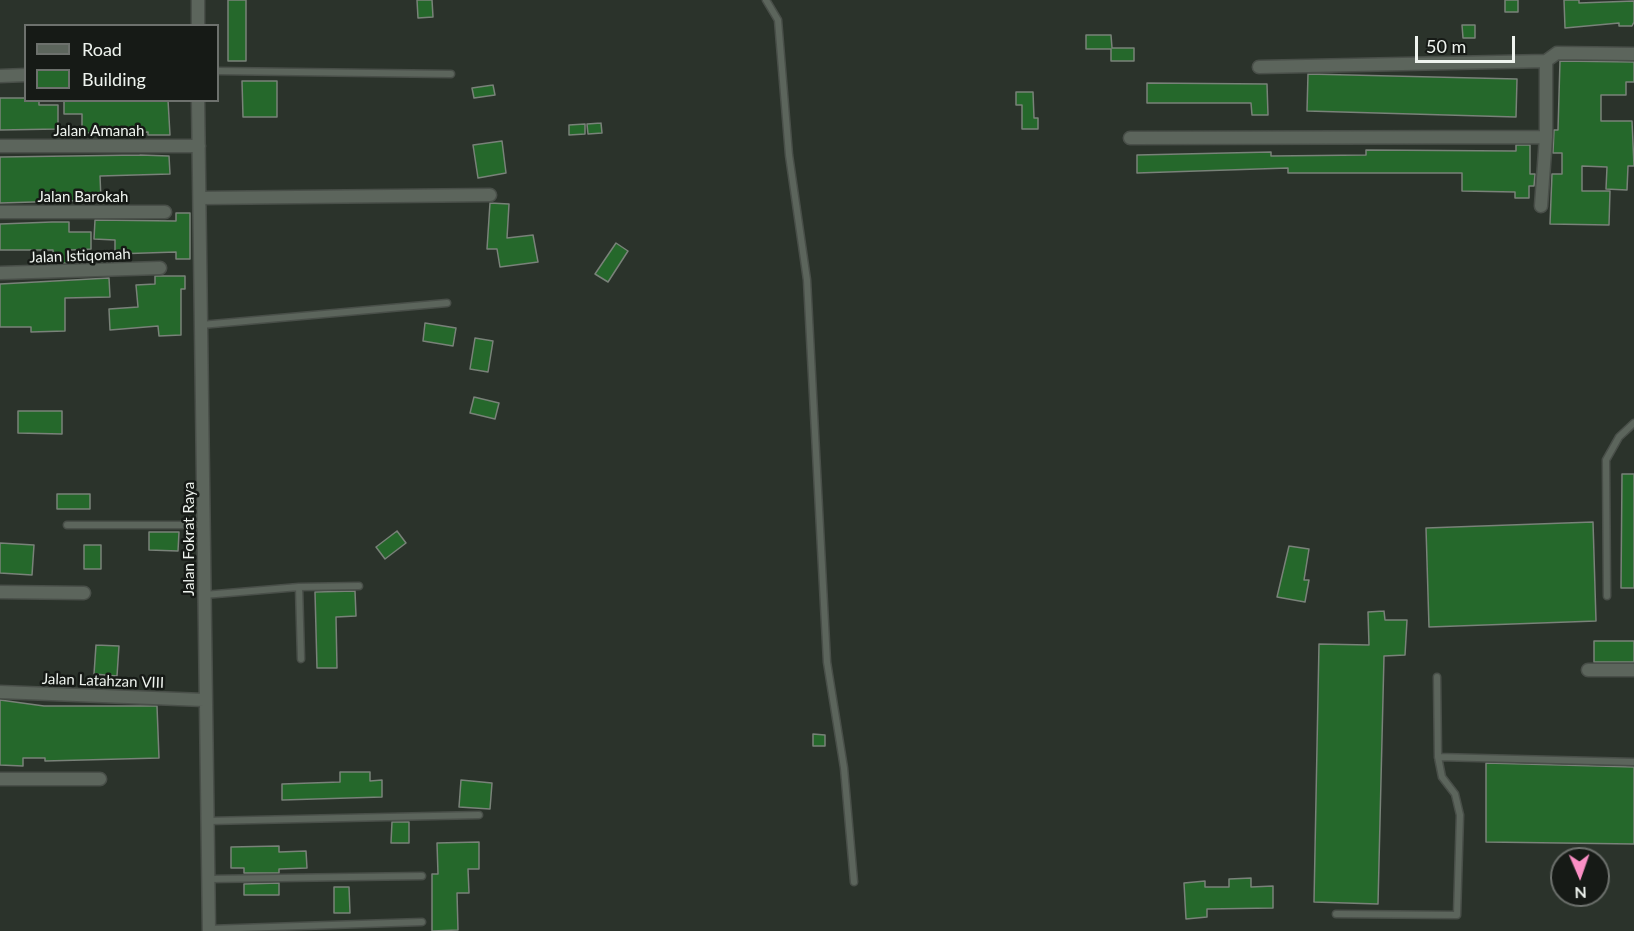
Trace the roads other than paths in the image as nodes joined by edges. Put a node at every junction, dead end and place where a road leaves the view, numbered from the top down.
1 (198, 0) edge
2 (766, 0) edge
3 (198, 24) edge
4 (1634, 54) edge
5 (1545, 61) junction
6 (1258, 67) dead end
7 (219, 72) edge
8 (451, 74) dead end
9 (24, 75) edge
10 (0, 76) edge
11 (198, 102) edge
12 (1546, 137) junction
13 (1130, 138) dead end
14 (0, 146) edge
15 (199, 146) junction
16 (490, 195) dead end
17 (201, 198) junction
18 (1540, 206) dead end
19 (0, 212) edge
20 (165, 212) dead end
21 (160, 268) dead end
22 (0, 273) edge
23 (447, 303) dead end
24 (201, 325) junction
25 (1634, 423) edge
26 (67, 525) dead end
27 (205, 525) junction
28 (359, 586) dead end
29 (299, 587) junction
30 (0, 592) edge
31 (84, 593) dead end
32 (204, 595) junction
33 (1607, 596) dead end
34 (301, 660) dead end
35 (1588, 670) dead end
36 (1634, 670) edge
37 (1437, 677) dead end
38 (0, 692) edge
39 (204, 700) junction
40 (1438, 757) junction
41 (1634, 762) edge
42 (0, 779) edge
43 (100, 779) dead end
44 (479, 815) dead end
45 (207, 821) junction
46 (422, 876) dead end
47 (208, 879) junction
48 (854, 882) dead end
49 (1336, 914) dead end
50 (422, 922) dead end
51 (209, 930) edge

1 - 3 street
2 - 48 lane
4 - 5 street
5 - 6 street
5 - 12 street
7 - 8 lane
9 - 10 street
11 - 15 street, Jalan Fokrat Raya
12 - 13 street
12 - 18 street
14 - 15 street, Jalan Amanah
15 - 17 street, Jalan Fokrat Raya
16 - 17 street
17 - 24 street, Jalan Fokrat Raya
19 - 20 street, Jalan Barokah
21 - 22 street, Jalan Istiqomah
23 - 24 lane
24 - 27 street, Jalan Fokrat Raya
25 - 33 lane
26 - 27 lane
27 - 32 street, Jalan Fokrat Raya
28 - 29 lane
29 - 32 lane
29 - 34 lane
30 - 31 street
32 - 39 street, Jalan Fokrat Raya
35 - 36 street
37 - 40 lane
38 - 39 street, Jalan Latahzan VIII
39 - 45 street, Jalan Fokrat Raya
40 - 41 lane
40 - 49 lane
42 - 43 street
44 - 45 lane
45 - 47 street, Jalan Fokrat Raya
46 - 47 lane
47 - 51 street, Jalan Fokrat Raya
50 - 51 lane

